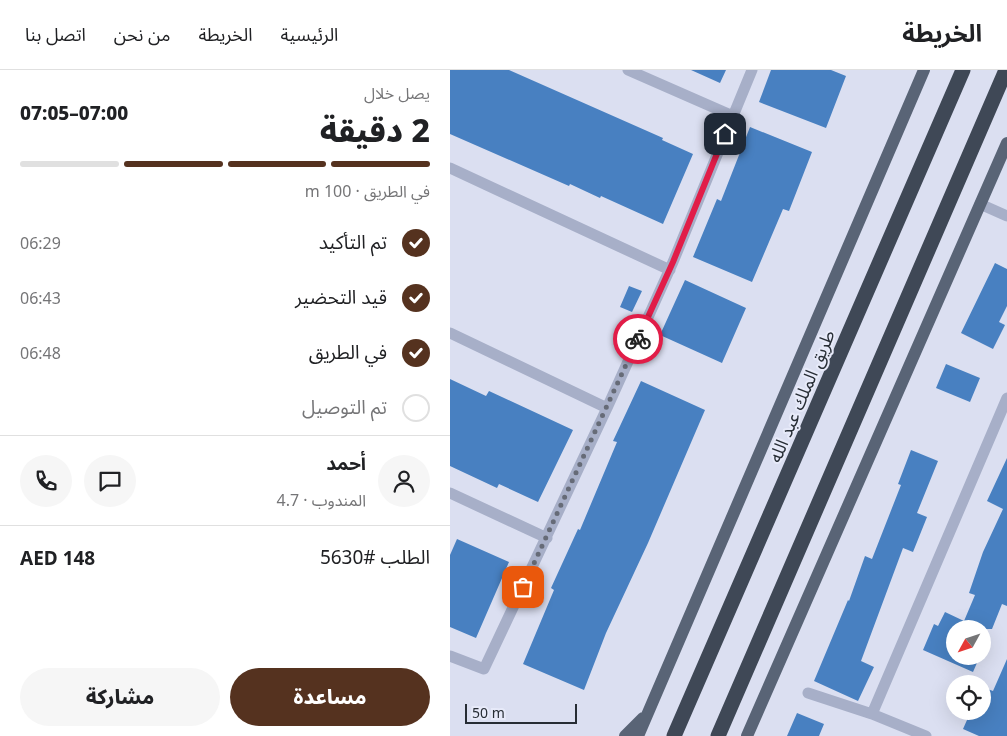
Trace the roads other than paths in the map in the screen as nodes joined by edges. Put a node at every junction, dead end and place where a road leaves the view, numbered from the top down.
1 (628, 70) edge
2 (752, 70) edge
3 (924, 70) edge
4 (961, 70) edge
5 (1006, 70) edge
6 (1007, 77) edge
7 (989, 110) junction
8 (733, 116) junction
9 (1007, 143) edge
10 (450, 168) edge
11 (980, 204) junction
12 (1007, 216) edge
13 (670, 270) junction
14 (450, 333) edge
15 (1007, 398) edge
16 (607, 408) junction
17 (1003, 420) edge
18 (450, 493) edge
19 (547, 538) junction
20 (450, 656) edge
21 (808, 693) dead end
22 (648, 713) junction
23 (872, 714) junction
24 (625, 736) edge
25 (638, 736) edge
26 (645, 736) edge
27 (674, 736) edge
28 (718, 736) edge
29 (747, 736) edge
30 (926, 736) edge

1 - 8 street
2 - 8 street
3 - 22 main road, طريق الملك عبد الله
4 - 27 highway, طريق الملك عبد الله
5 - 7 highway
6 - 7 highway
7 - 28 highway
8 - 13 street
9 - 11 main road
10 - 13 street
11 - 12 street
11 - 29 main road
13 - 16 street
14 - 16 street
15 - 17 street
16 - 19 street
17 - 23 street
18 - 19 street
19 - 20 street
21 - 23 street
22 - 24 main road
22 - 25 main road, طريق الملك عبد الله
22 - 26 main road
23 - 30 street

